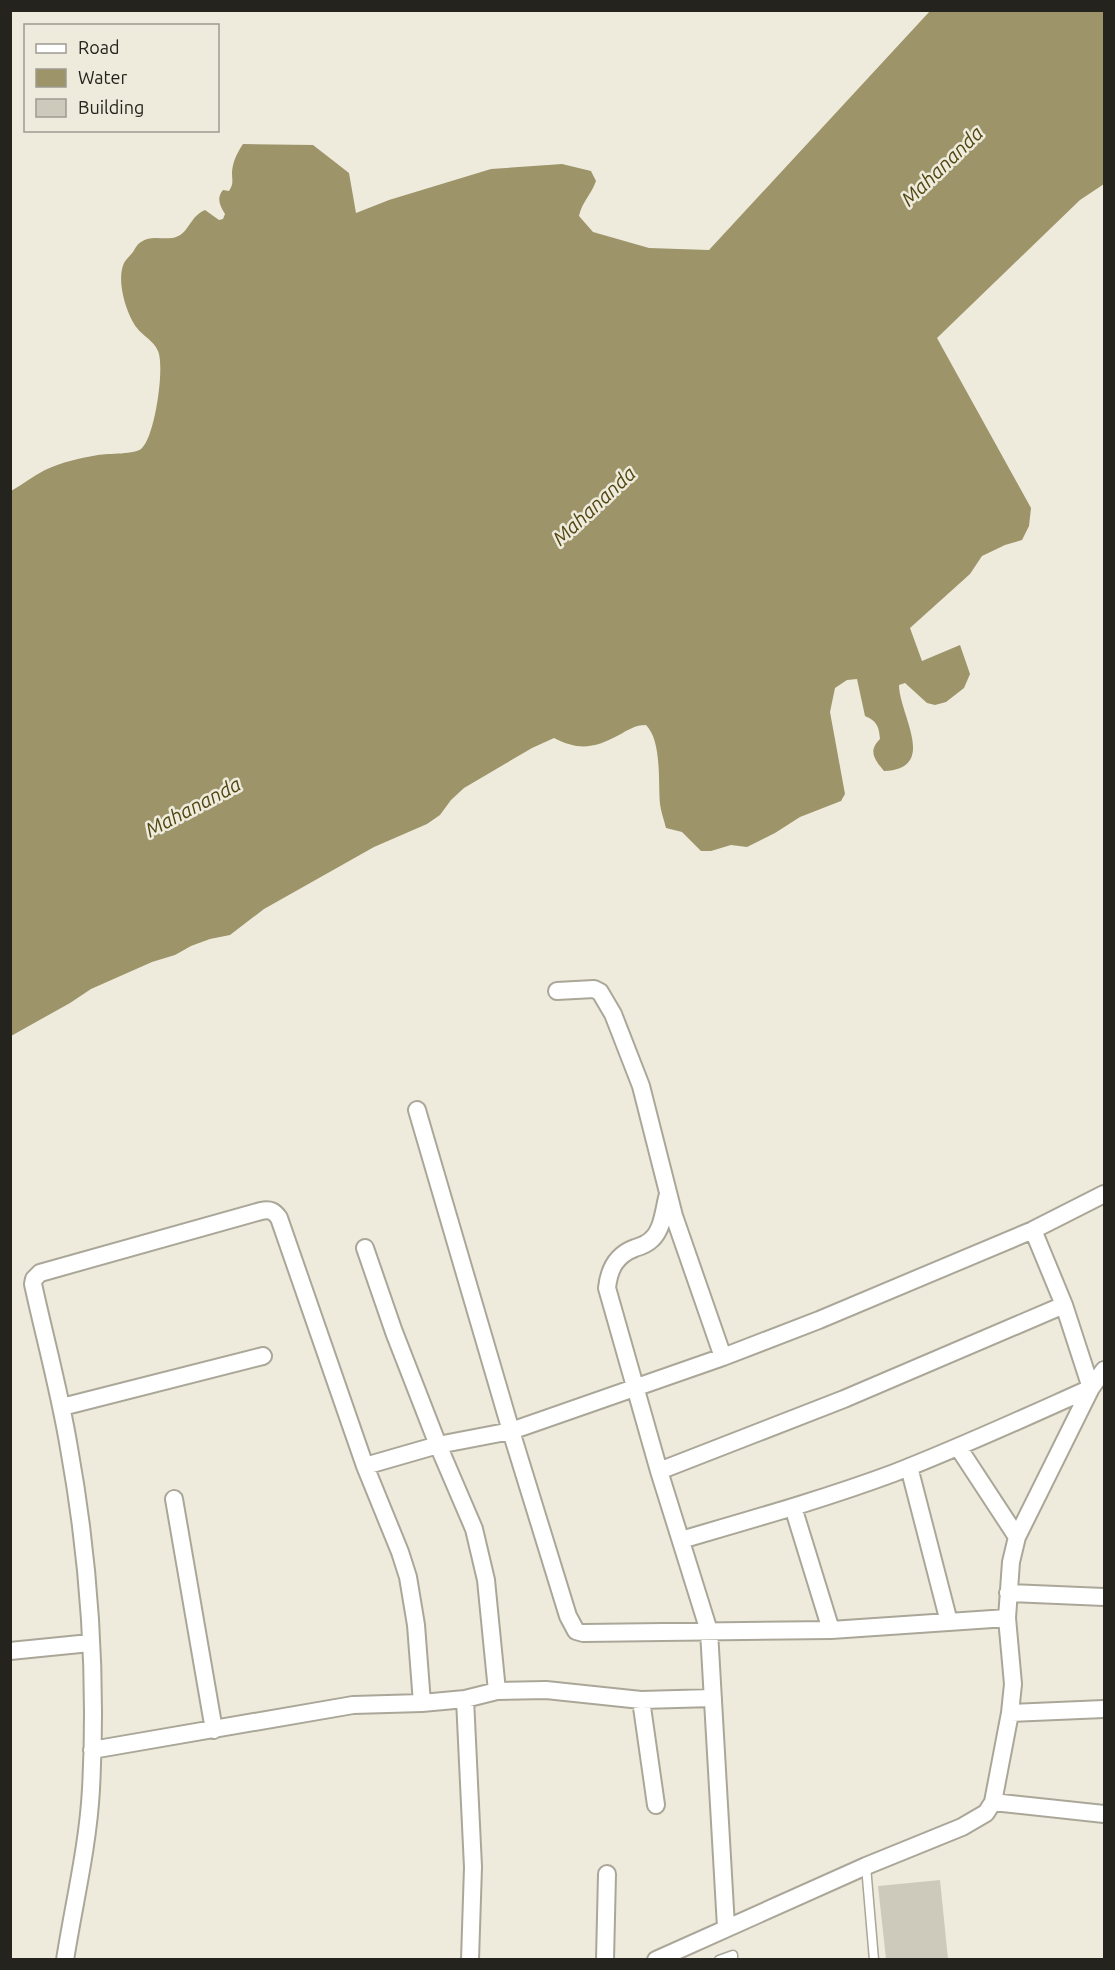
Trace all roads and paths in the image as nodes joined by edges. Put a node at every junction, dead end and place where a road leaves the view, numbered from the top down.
1 (557, 991) dead end
2 (417, 1110) dead end
3 (668, 1194) junction
4 (1104, 1194) edge
5 (1033, 1230) junction
6 (365, 1248) dead end
7 (1064, 1305) junction
8 (263, 1356) dead end
9 (723, 1357) junction
10 (1104, 1370) edge
11 (636, 1387) junction
12 (1098, 1389) edge
13 (62, 1407) junction
14 (511, 1431) junction
15 (438, 1445) junction
16 (958, 1447) junction
17 (365, 1466) junction
18 (909, 1467) junction
19 (658, 1471) junction
20 (174, 1499) dead end
21 (794, 1507) junction
22 (1017, 1537) junction
23 (681, 1540) junction
24 (1008, 1593) junction
25 (1104, 1598) edge
26 (1007, 1618) junction
27 (949, 1622) junction
28 (831, 1630) junction
29 (709, 1631) junction
30 (90, 1643) junction
31 (10, 1651) edge
32 (497, 1691) junction
33 (713, 1698) junction
34 (465, 1699) junction
35 (641, 1700) junction
36 (422, 1703) junction
37 (1104, 1709) edge
38 (1011, 1713) junction
39 (214, 1730) junction
40 (92, 1750) junction
41 (993, 1802) junction
42 (656, 1805) dead end
43 (1104, 1814) edge
44 (866, 1866) junction
45 (607, 1874) dead end
46 (726, 1927) junction
47 (65, 1959) edge
48 (470, 1959) edge
49 (605, 1959) edge
50 (656, 1959) edge
51 (719, 1959) edge
52 (733, 1959) edge
53 (874, 1959) edge

1 - 3 street
2 - 14 street
3 - 9 street
3 - 11 street
4 - 5 street
5 - 7 street
5 - 9 street
6 - 15 street
7 - 12 street
7 - 19 street
8 - 13 street
9 - 11 street
10 - 12 street
11 - 14 street
11 - 19 street
12 - 16 street
12 - 22 street
13 - 17 street
13 - 30 street
14 - 15 street
14 - 29 street
15 - 17 street
15 - 32 street
16 - 18 street
16 - 22 street
17 - 36 street
18 - 21 street
18 - 27 street
19 - 23 street
20 - 39 street
21 - 23 street
21 - 28 street
22 - 24 street
23 - 29 street
24 - 25 street
24 - 26 street
26 - 27 street
26 - 38 street
27 - 28 street
28 - 29 street
29 - 33 street
30 - 31 street
30 - 40 street
32 - 34 street
32 - 35 street
33 - 35 street
33 - 46 street
34 - 36 street
34 - 48 street
35 - 42 street
36 - 39 street
37 - 38 street
38 - 41 street
39 - 40 street
40 - 47 street
41 - 43 street
41 - 44 street
44 - 46 street
44 - 53 lane
45 - 49 street
46 - 50 street
51 - 52 lane

